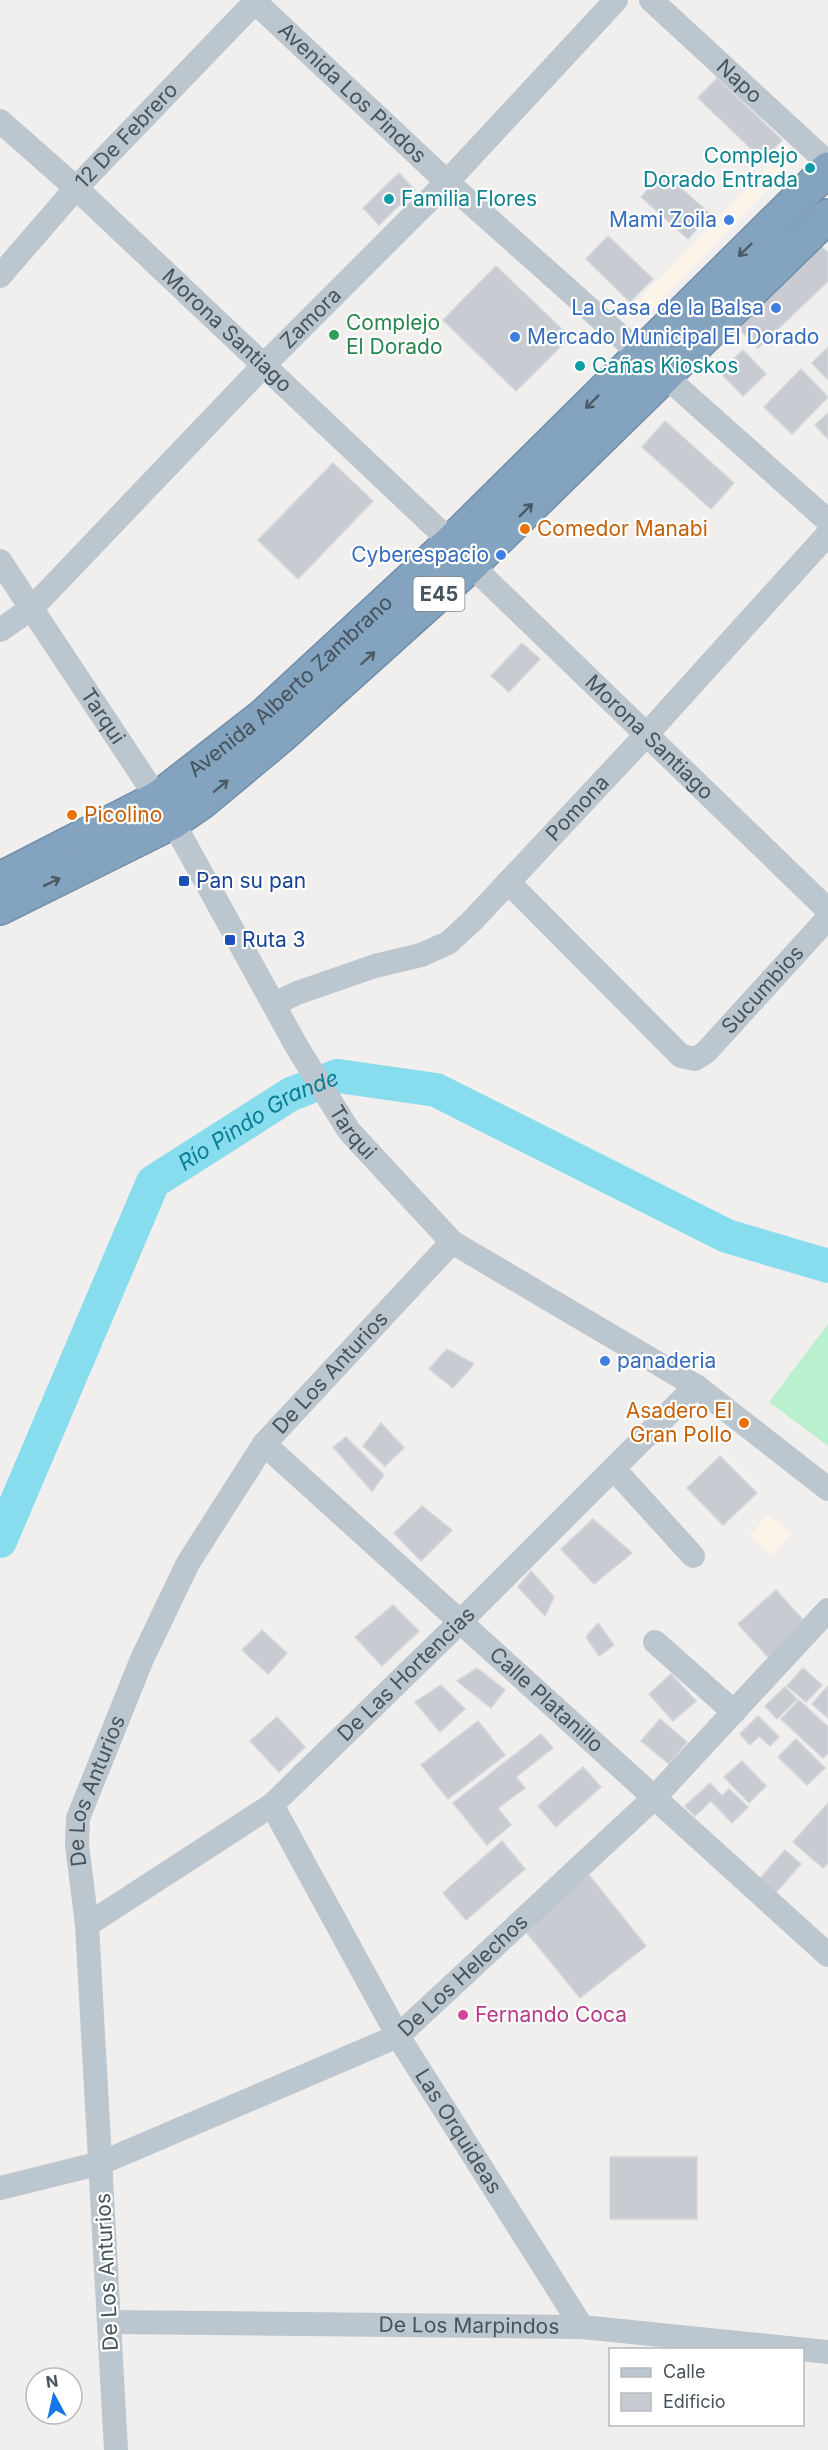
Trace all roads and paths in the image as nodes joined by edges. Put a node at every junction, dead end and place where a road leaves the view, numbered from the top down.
1 (616, 0) edge
2 (651, 0) edge
3 (255, 1) edge
4 (0, 121) edge
5 (828, 163) edge
6 (828, 169) edge
7 (447, 182) junction
8 (76, 188) junction
9 (828, 216) edge
10 (0, 276) edge
11 (640, 354) junction
12 (264, 364) junction
13 (665, 377) junction
14 (828, 521) edge
15 (828, 534) edge
16 (461, 554) junction
17 (0, 561) edge
18 (32, 608) junction
19 (0, 630) edge
20 (647, 735) junction
21 (166, 810) junction
22 (0, 879) edge
23 (508, 882) junction
24 (0, 908) edge
25 (828, 910) edge
26 (828, 918) edge
27 (274, 1004) junction
28 (452, 1242) junction
29 (696, 1386) junction
30 (264, 1444) junction
31 (614, 1469) junction
32 (828, 1489) edge
33 (693, 1556) dead end
34 (828, 1610) edge
35 (460, 1622) junction
36 (819, 1633) edge
37 (655, 1642) dead end
38 (734, 1712) junction
39 (654, 1798) junction
40 (272, 1805) junction
41 (87, 1925) junction
42 (828, 1955) edge
43 (398, 2036) junction
44 (101, 2163) junction
45 (0, 2188) edge
46 (111, 2322) junction
47 (582, 2327) junction
48 (789, 2348) edge
49 (804, 2350) edge
50 (828, 2352) edge
51 (116, 2450) edge

1 - 7 street, Zamora
2 - 5 street, Napo
3 - 7 street, Avenida Los Pindos
3 - 8 street, 12 De Febrero
4 - 8 street, Morona Santiago
6 -> 11 highway, Avenida Alberto Zambrano / E45
7 - 11 street, Avenida Los Pindos
7 - 12 street, Zamora
8 - 10 street, 12 De Febrero
8 - 12 street, Morona Santiago
9 - 13 highway, Avenida Alberto Zambrano / E45
11 - 13 street, Avenida Los Pindos
11 -> 16 highway, Avenida Alberto Zambrano / E45
12 - 16 street, Morona Santiago
12 - 18 street, Zamora
13 - 14 street, Avenida Los Pindos
16 -> 13 highway, Avenida Alberto Zambrano / E45
15 - 20 street, Pomona
16 - 20 street, Morona Santiago
16 - 21 highway, Avenida Alberto Zambrano / E45
17 - 18 street, Tarqui
18 - 19 street, Zamora
18 - 21 street, Tarqui
20 - 23 street, Pomona
20 - 25 street, Morona Santiago
21 - 22 highway, Avenida Alberto Zambrano / E45
24 -> 21 highway, Avenida Alberto Zambrano / E45
21 - 27 street, Tarqui
23 - 26 street, Sucumbios
23 - 27 street, Pomona
27 - 28 street, Tarqui
28 - 29 street, Tarqui
28 - 30 street, De Los Anturios
29 - 31 street, De Las Hortencias
29 - 32 street, Tarqui
30 - 35 street, Calle Platanillo
30 - 41 street, De Los Anturios
31 - 33 street
31 - 35 street, De Las Hortencias
34 - 36 street, De Los Helechos
35 - 39 street, Calle Platanillo
35 - 40 street, De Las Hortencias
36 - 38 street, De Los Helechos
37 - 38 street
38 - 39 street, De Los Helechos
39 - 42 street, Calle Platanillo
39 - 43 street, De Los Helechos
40 - 41 street, De Las Hortencias
40 - 43 street, Las Orquideas
41 - 44 street, De Los Anturios
43 - 44 street, De Los Helechos
43 - 47 street, Las Orquideas
44 - 45 street, De Los Helechos
44 - 46 street, De Los Anturios
46 - 47 street, De Los Marpindos
46 - 51 street, De Los Anturios
47 - 48 street, De Los Marpindos
49 - 50 street, De Los Marpindos

